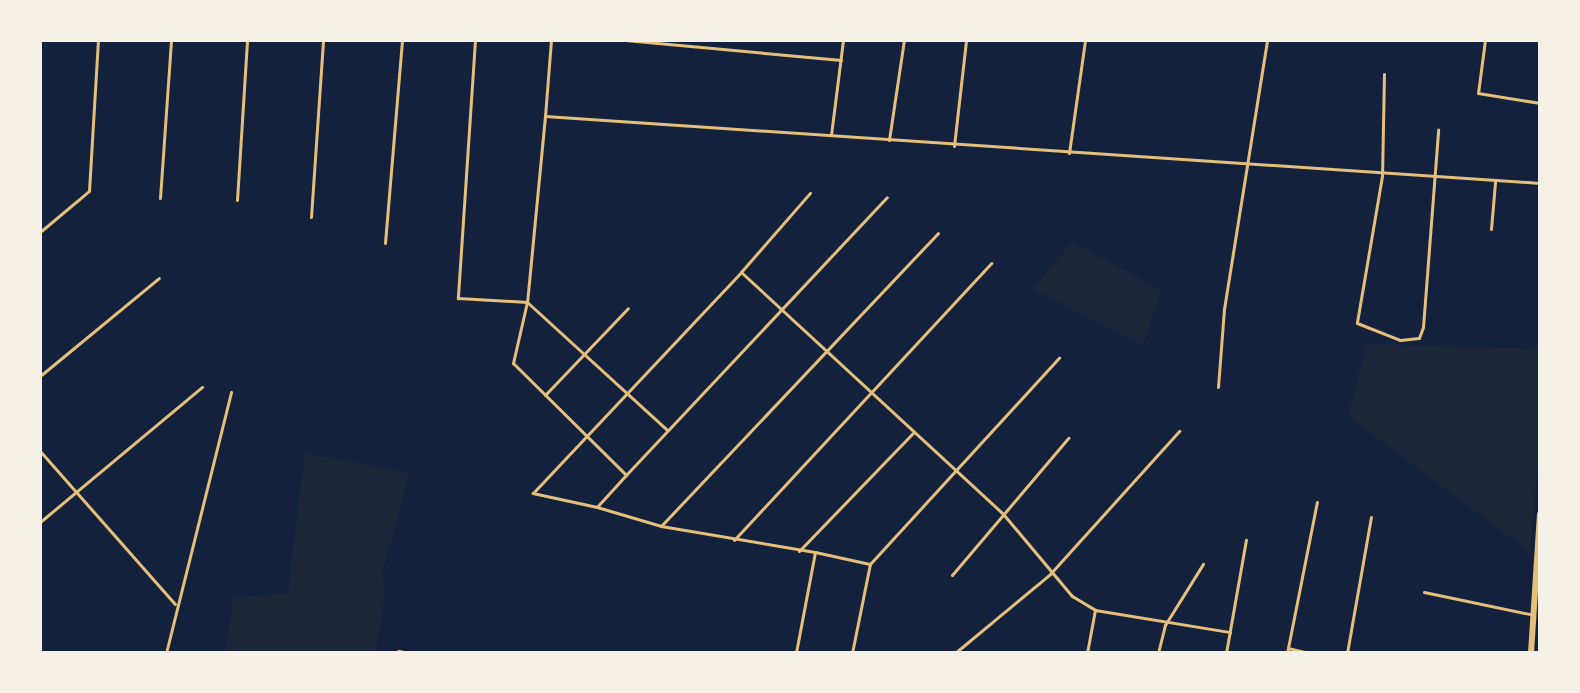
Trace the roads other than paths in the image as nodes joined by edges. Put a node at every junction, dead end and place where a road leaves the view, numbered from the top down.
1 (98, 40) edge
2 (171, 40) edge
3 (247, 40) edge
4 (323, 40) edge
5 (402, 40) edge
6 (475, 40) edge
7 (551, 40) edge
8 (625, 40) edge
9 (843, 40) edge
10 (904, 40) edge
11 (966, 40) edge
12 (1085, 40) edge
13 (1267, 40) edge
14 (1485, 40) edge
15 (841, 60) junction
16 (1384, 74) dead end
17 (1540, 103) edge
18 (545, 116) junction
19 (1438, 130) dead end
20 (831, 137) junction
21 (889, 140) junction
22 (954, 146) junction
23 (1069, 153) junction
24 (1250, 165) junction
25 (1382, 176) junction
26 (1435, 178) junction
27 (1495, 182) junction
28 (1540, 183) edge
29 (810, 193) dead end
30 (887, 197) dead end
31 (160, 198) dead end
32 (237, 200) dead end
33 (311, 217) dead end
34 (1491, 229) dead end
35 (40, 232) edge
36 (938, 233) dead end
37 (385, 243) dead end
38 (991, 263) dead end
39 (741, 272) junction
40 (159, 278) dead end
41 (527, 302) junction
42 (628, 308) dead end
43 (782, 310) junction
44 (827, 350) junction
45 (585, 353) junction
46 (1059, 358) dead end
47 (40, 376) edge
48 (202, 387) dead end
49 (1218, 387) dead end
50 (627, 391) junction
51 (231, 392) dead end
52 (870, 393) junction
53 (545, 395) junction
54 (667, 430) junction
55 (1179, 431) dead end
56 (914, 433) junction
57 (585, 435) junction
58 (1068, 438) dead end
59 (40, 451) edge
60 (955, 471) junction
61 (626, 475) junction
62 (75, 493) junction
63 (1317, 502) dead end
64 (597, 507) junction
65 (1540, 514) edge
66 (1004, 515) junction
67 (1371, 517) dead end
68 (40, 522) edge
69 (661, 526) junction
70 (734, 540) junction
71 (1246, 540) dead end
72 (799, 551) junction
73 (815, 552) junction
74 (870, 564) junction
75 (1203, 564) dead end
76 (1050, 574) junction
77 (952, 575) dead end
78 (1424, 592) dead end
79 (176, 606) junction
80 (1095, 610) junction
81 (1536, 616) edge
82 (1165, 625) junction
83 (1230, 632) junction
84 (398, 651) dead end
85 (1288, 651) edge
86 (166, 653) edge
87 (410, 653) edge
88 (796, 653) edge
89 (852, 653) edge
90 (955, 653) edge
91 (1087, 653) edge
92 (1158, 653) edge
93 (1226, 653) edge
94 (1308, 653) edge
95 (1347, 653) edge
96 (1531, 653) edge

1 - 35 street
2 - 31 street
3 - 32 street
4 - 33 street
5 - 37 street
6 - 41 street
7 - 18 street
8 - 15 street
9 - 15 street
10 - 21 street
11 - 22 street
12 - 23 street
13 - 24 street
14 - 17 street
15 - 20 street
16 - 25 street
18 - 20 street
18 - 41 street
19 - 26 street
20 - 21 street
21 - 22 street
22 - 23 street
23 - 24 street
24 - 25 street
24 - 49 street
25 - 26 street
25 - 26 street
26 - 27 street
27 - 28 street
27 - 34 street
29 - 39 street
30 - 43 street
36 - 44 street
38 - 52 street
39 - 43 street
39 - 50 street
40 - 47 street
41 - 45 street
41 - 53 street
42 - 45 street
43 - 44 street
43 - 54 street
44 - 52 street
44 - 69 street
45 - 50 street
45 - 53 street
46 - 60 street
48 - 62 street
50 - 54 street
50 - 57 street
51 - 79 street
52 - 56 street
52 - 70 street
53 - 57 street
54 - 61 street
55 - 76 street
56 - 60 street
56 - 72 street
57 - 61 street
57 - 64 street
58 - 66 street
59 - 62 street
60 - 66 street
60 - 74 street
61 - 64 street
62 - 68 street
62 - 79 street
63 - 85 street
64 - 69 street
65 - 81 highway
66 - 76 street
66 - 77 street
67 - 95 street
69 - 70 street
70 - 72 street
71 - 83 street
72 - 73 street
73 - 74 street
73 - 88 street
74 - 89 street
75 - 82 street
76 - 80 street
76 - 90 street
78 - 81 street
79 - 86 street
80 - 82 street
80 - 91 street
81 - 96 highway
82 - 83 street
82 - 92 street
83 - 93 street
84 - 87 street
85 - 94 street

